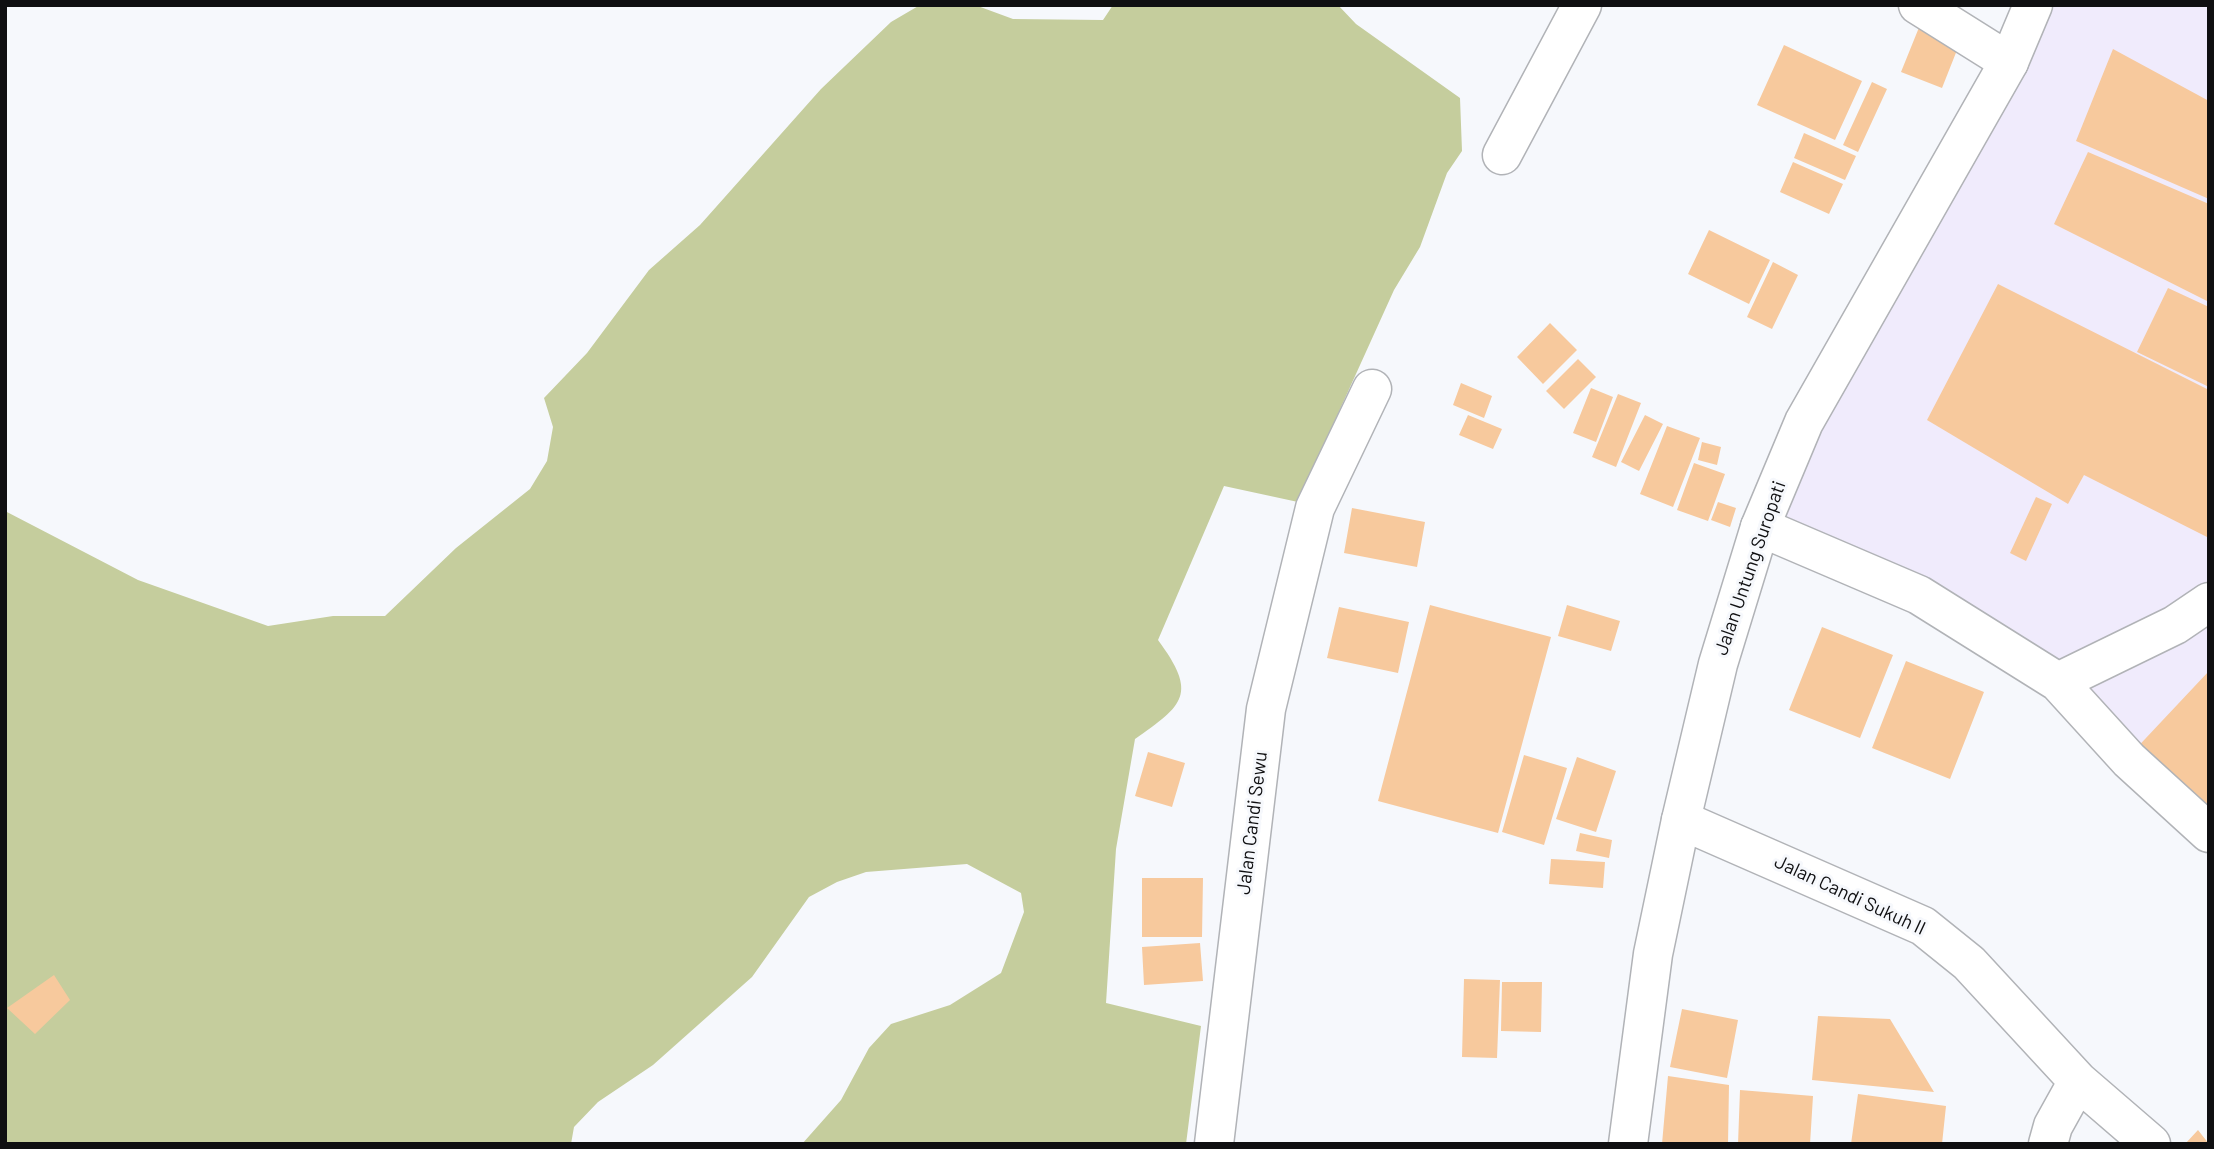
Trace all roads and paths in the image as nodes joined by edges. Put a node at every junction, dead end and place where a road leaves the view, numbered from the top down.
1 (1582, 5) edge
2 (1918, 5) edge
3 (2034, 5) edge
4 (2009, 62) junction
5 (1502, 155) dead end
6 (1372, 389) dead end
7 (1760, 527) junction
8 (2209, 601) edge
9 (2057, 682) junction
10 (1681, 820) junction
11 (2209, 833) edge
12 (2078, 1081) junction
13 (1214, 1144) edge
14 (1628, 1144) edge
15 (2048, 1144) edge
16 (2151, 1144) edge

1 - 5 street
2 - 4 street
3 - 4 street, Jalan Untung Suropati
4 - 7 street, Jalan Untung Suropati
6 - 13 street, Jalan Candi Sewu
7 - 9 street
7 - 10 street, Jalan Untung Suropati
8 - 9 street
9 - 11 street
10 - 12 street, Jalan Candi Sukuh II
10 - 14 street, Jalan Untung Suropati
12 - 15 street
12 - 16 street, Jalan Candi Sukuh II

